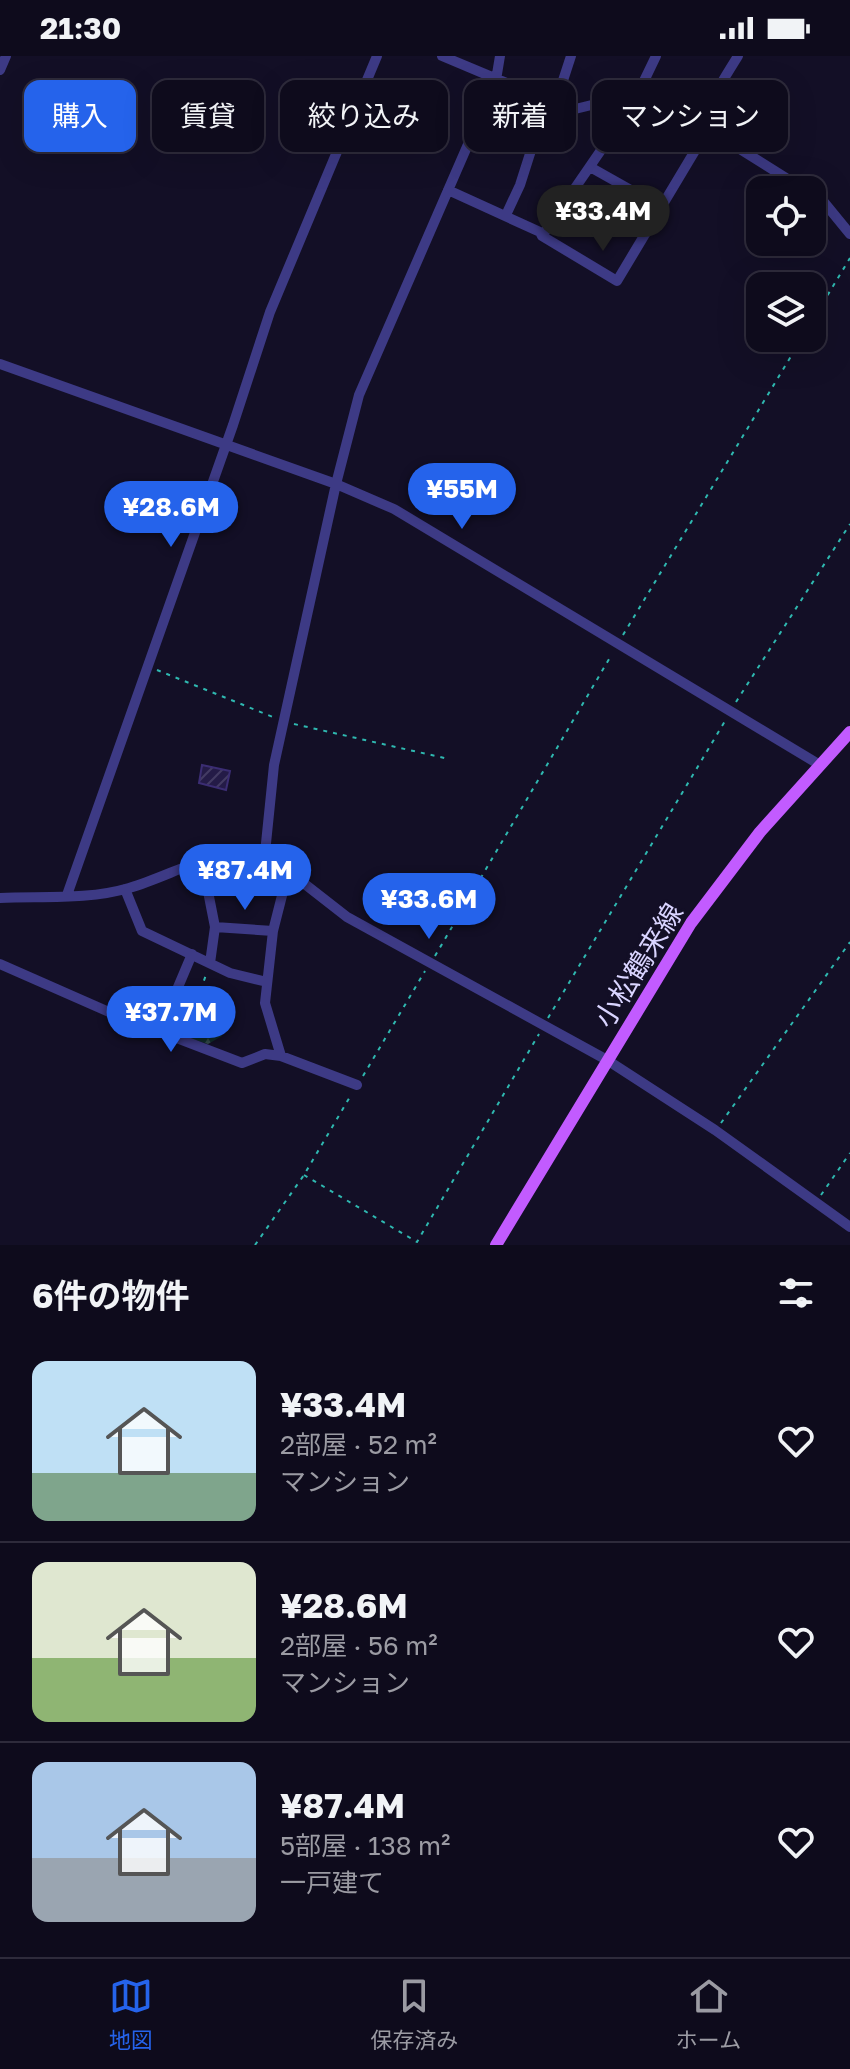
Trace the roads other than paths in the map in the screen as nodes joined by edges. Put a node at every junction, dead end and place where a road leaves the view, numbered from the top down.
1 (6, 56) edge
2 (377, 56) edge
3 (442, 56) edge
4 (500, 56) edge
5 (571, 56) edge
6 (656, 56) edge
7 (738, 56) edge
8 (0, 70) edge
9 (496, 80) joint
10 (562, 80) edge
11 (643, 80) edge
12 (725, 80) edge
13 (465, 152) edge
14 (531, 152) edge
15 (600, 152) edge
16 (692, 152) edge
17 (747, 152) edge
18 (590, 167) junction
19 (784, 176) edge
20 (448, 190) junction
21 (826, 205) edge
22 (661, 207) junction
23 (506, 215) junction
24 (850, 234) edge
25 (542, 236) junction
26 (0, 364) edge
27 (226, 444) junction
28 (336, 484) junction
29 (850, 732) edge
30 (820, 765) junction
31 (265, 853) junction
32 (202, 861) junction
33 (288, 872) junction
34 (125, 889) junction
35 (67, 895) junction
36 (0, 898) edge
37 (215, 927) junction
38 (273, 931) junction
39 (192, 954) junction
40 (210, 963) junction
41 (0, 964) edge
42 (267, 982) junction
43 (159, 1032) junction
44 (281, 1056) junction
45 (607, 1060) junction
46 (357, 1085) road end
47 (850, 1227) edge
48 (496, 1245) edge

1 - 8 street
2 - 27 street
3 - 9 street
4 - 9 street
5 - 10 street
6 - 11 street
7 - 12 street
13 - 20 street
14 - 23 street
15 - 18 street
16 - 22 street
17 - 19 street
18 - 22 street
18 - 25 street
20 - 23 street
20 - 28 street
21 - 24 street
22 - 25 street
23 - 25 street
26 - 27 street
27 - 28 street
27 - 35 street
28 - 30 street
28 - 31 street
29 - 30 main road, 小松鶴来線
30 - 45 main road, 小松鶴来線
31 - 32 street
31 - 33 street
32 - 34 street
32 - 37 street
33 - 38 street
33 - 45 street
34 - 35 street
34 - 39 street
35 - 36 street
37 - 38 street
37 - 40 street
38 - 42 street
39 - 40 street
39 - 43 street
40 - 42 street
41 - 43 street
42 - 44 street
43 - 44 street
44 - 46 street
45 - 47 street
45 - 48 main road, 小松鶴来線

